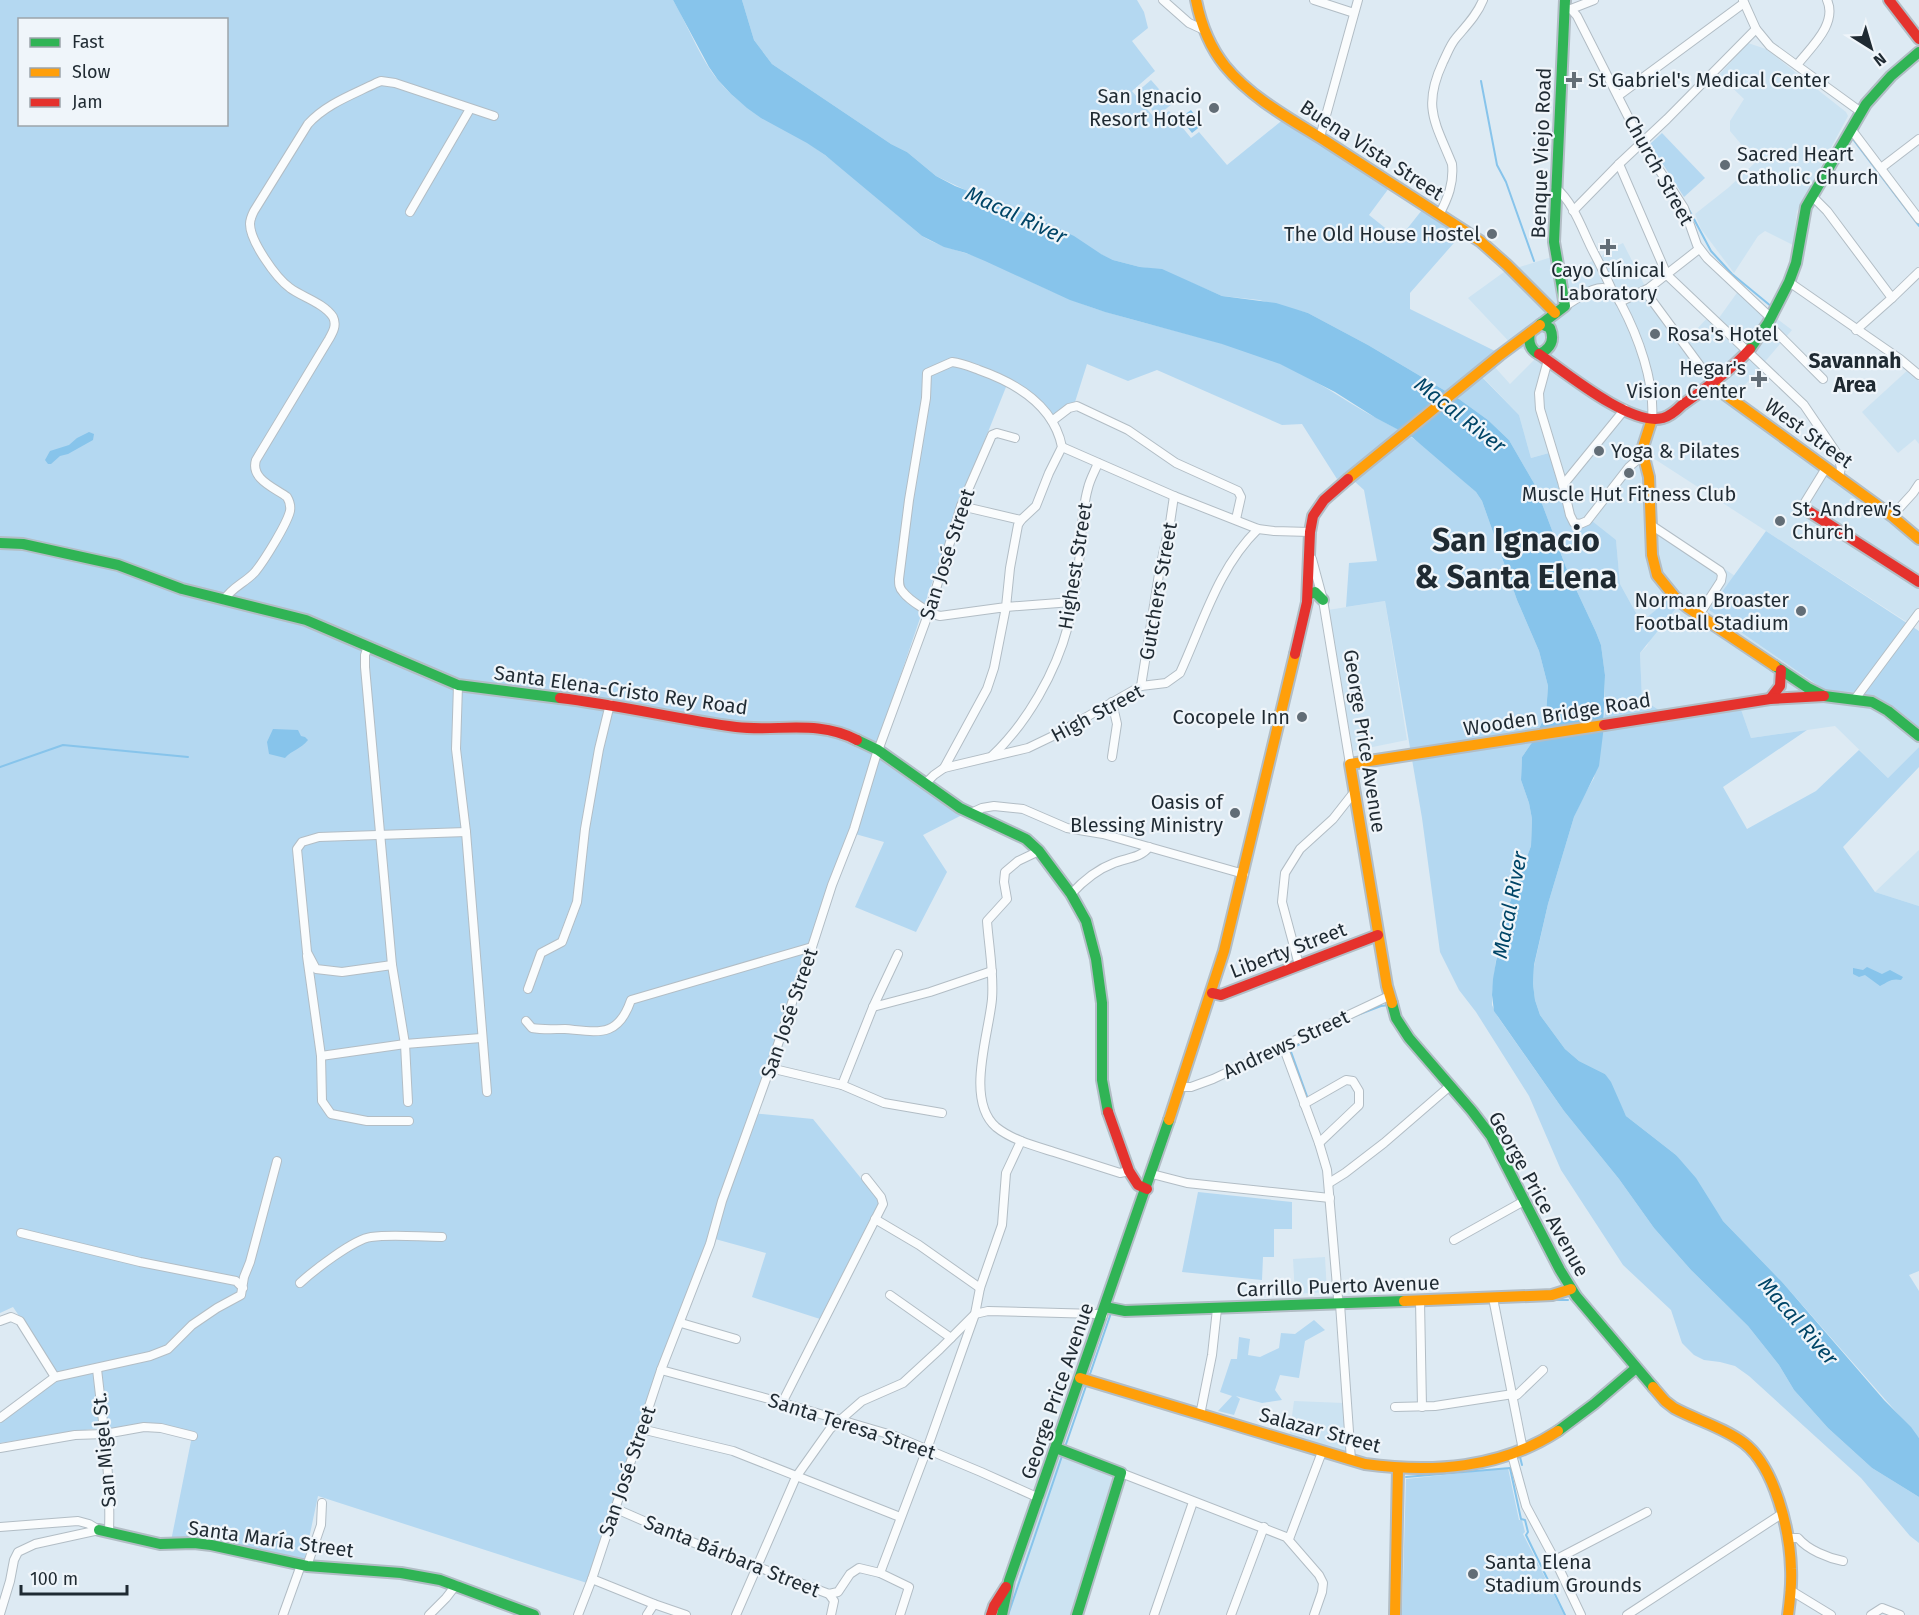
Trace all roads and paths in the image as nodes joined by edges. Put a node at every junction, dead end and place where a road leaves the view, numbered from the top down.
1 (1163, 0) edge
2 (1196, 0) edge
3 (1314, 0) edge
4 (1358, 0) edge
5 (1483, 0) edge
6 (1594, 0) edge
7 (1827, 0) edge
8 (1889, 0) edge
9 (1900, 0) edge
10 (1743, 2) edge
11 (1567, 6) edge
12 (1354, 13) junction
13 (1919, 24) edge
14 (1202, 29) junction
15 (1756, 29) junction
16 (1919, 39) edge
17 (1919, 52) edge
18 (1797, 65) junction
19 (1618, 96) junction
20 (470, 109) junction
21 (1861, 112) junction
22 (494, 116) dead end
23 (1851, 129) junction
24 (1320, 137) junction
25 (1919, 139) edge
26 (1641, 142) junction
27 (1619, 164) junction
28 (1881, 168) junction
29 (1556, 188) junction
30 (1812, 196) junction
31 (1573, 211) junction
32 (410, 212) dead end
33 (1439, 215) junction
34 (1919, 219) edge
35 (1699, 249) junction
36 (1919, 272) edge
37 (1667, 275) junction
38 (1789, 282) junction
39 (1611, 290) junction
40 (1645, 291) junction
41 (1892, 298) junction
42 (1620, 302) junction
43 (1565, 306) junction
44 (1555, 313) junction
45 (1769, 321) junction
46 (1541, 324) junction
47 (1857, 330) junction
48 (1530, 333) junction
49 (1748, 351) junction
50 (1544, 357) junction
51 (1919, 375) edge
52 (1823, 379) dead end
53 (1712, 382) junction
54 (1629, 412) junction
55 (1652, 419) junction
56 (1052, 421) junction
57 (1646, 435) junction
58 (1015, 438) dead end
59 (1062, 447) junction
60 (1643, 455) junction
61 (1098, 463) junction
62 (1826, 468) junction
63 (1839, 477) junction
64 (1919, 484) edge
65 (1563, 485) junction
66 (1174, 496) junction
67 (961, 506) junction
68 (1802, 507) joint
69 (1892, 516) junction
70 (1236, 519) junction
71 (1021, 520) junction
72 (1651, 525) junction
73 (1258, 529) junction
74 (1310, 532) junction
75 (1919, 539) edge
76 (0, 543) edge
77 (1310, 552) junction
78 (1919, 582) edge
79 (1308, 595) junction
80 (224, 600) junction
81 (1323, 600) junction
82 (1072, 602) junction
83 (1006, 607) junction
84 (929, 612) junction
85 (1919, 613) edge
86 (1699, 615) junction
87 (368, 646) junction
88 (1781, 670) junction
89 (458, 685) junction
90 (1141, 686) junction
91 (1824, 696) junction
92 (1770, 699) junction
93 (1855, 699) junction
94 (1112, 702) junction
95 (610, 704) junction
96 (1919, 736) edge
97 (878, 750) junction
98 (991, 757) junction
99 (1112, 758) dead end
100 (1350, 764) junction
101 (944, 768) junction
102 (926, 783) junction
103 (1355, 791) junction
104 (971, 813) junction
105 (466, 832) junction
106 (380, 836) junction
107 (1149, 847) junction
108 (1039, 851) junction
109 (1244, 874) junction
110 (1071, 894) junction
111 (1378, 935) junction
112 (813, 947) junction
113 (307, 952) junction
114 (898, 954) dead end
115 (392, 965) junction
116 (1299, 965) junction
117 (992, 971) junction
118 (528, 989) dead end
119 (1212, 993) junction
120 (1389, 996) junction
121 (873, 1007) junction
122 (526, 1021) dead end
123 (481, 1038) junction
124 (405, 1044) junction
125 (1283, 1046) junction
126 (321, 1056) junction
127 (770, 1068) junction
128 (842, 1085) junction
129 (1450, 1086) junction
130 (1182, 1087) junction
131 (487, 1092) dead end
132 (408, 1102) dead end
133 (1304, 1104) junction
134 (942, 1113) dead end
135 (409, 1121) dead end
136 (1021, 1141) junction
137 (1319, 1143) junction
138 (277, 1161) dead end
139 (1129, 1171) junction
140 (1152, 1174) junction
141 (866, 1178) dead end
142 (1329, 1183) junction
143 (1147, 1189) junction
144 (1330, 1198) junction
145 (1524, 1201) junction
146 (875, 1219) junction
147 (21, 1233) dead end
148 (442, 1237) dead end
149 (1454, 1240) dead end
150 (300, 1283) dead end
151 (1569, 1286) junction
152 (243, 1288) junction
153 (980, 1288) junction
154 (890, 1295) dead end
155 (1493, 1298) junction
156 (1339, 1301) junction
157 (1420, 1301) junction
158 (1105, 1307) junction
159 (1217, 1308) junction
160 (975, 1314) junction
161 (0, 1321) edge
162 (681, 1323) junction
163 (951, 1338) junction
164 (736, 1339) dead end
165 (1636, 1368) junction
166 (97, 1369) junction
167 (661, 1370) junction
168 (1543, 1370) dead end
169 (55, 1377) junction
170 (1080, 1378) junction
171 (1513, 1395) junction
172 (782, 1403) junction
173 (1395, 1407) dead end
174 (1422, 1407) junction
175 (1200, 1415) junction
176 (0, 1418) edge
177 (840, 1421) junction
178 (641, 1429) junction
179 (105, 1434) junction
180 (193, 1436) dead end
181 (0, 1448) edge
182 (1056, 1448) junction
183 (927, 1449) junction
184 (1523, 1450) junction
185 (1322, 1452) junction
186 (1512, 1455) junction
187 (1351, 1460) junction
188 (1398, 1468) junction
189 (1121, 1473) junction
190 (796, 1477) junction
191 (1039, 1498) junction
192 (1193, 1502) junction
193 (322, 1503) dead end
194 (614, 1508) junction
195 (1647, 1512) dead end
196 (1783, 1513) junction
197 (900, 1517) junction
198 (0, 1527) edge
199 (1263, 1527) junction
200 (104, 1531) junction
201 (1789, 1538) junction
202 (1289, 1539) junction
203 (1555, 1560) junction
204 (1843, 1561) dead end
205 (304, 1566) junction
206 (757, 1568) junction
207 (880, 1573) junction
208 (592, 1579) junction
209 (1009, 1581) junction
210 (456, 1585) junction
211 (1790, 1590) junction
212 (838, 1592) junction
213 (829, 1594) junction
214 (834, 1601) junction
215 (654, 1604) junction
216 (0, 1614) edge
217 (284, 1615) edge
218 (429, 1615) edge
219 (534, 1615) edge
220 (578, 1615) edge
221 (647, 1615) edge
222 (686, 1615) edge
223 (736, 1615) edge
224 (831, 1615) edge
225 (900, 1615) edge
226 (991, 1615) edge
227 (1002, 1615) edge
228 (1077, 1615) edge
229 (1154, 1615) edge
230 (1231, 1615) edge
231 (1314, 1615) edge
232 (1395, 1615) edge
233 (1581, 1615) edge
234 (1627, 1615) edge
235 (1788, 1615) edge
236 (1831, 1615) edge
237 (1871, 1615) edge
238 (1900, 1615) edge

1 - 14 street
2 - 14 main road, Buena Vista Street
3 - 12 street
4 - 12 street
5 - 33 street
6 - 11 street
7 - 18 street
8 - 16 main road
9 - 13 main road
10 - 15 street
10 - 19 street
11 - 19 street, Church Street
11 - 29 main road, Benque Viejo Road
12 - 24 street
14 - 24 main road, Buena Vista Street
15 - 18 street
15 - 26 street
17 - 21 main road
18 - 21 street
19 - 26 street, Church Street
20 - 22 street
20 - 32 street
20 - 80 street
21 - 23 main road
23 - 28 street
23 - 30 main road
24 - 33 main road, Buena Vista Street
25 - 28 street
26 - 27 street
26 - 35 street, Church Street
27 - 31 street
27 - 37 street
28 - 34 street
29 - 31 street
29 - 43 main road, Benque Viejo Road
30 - 38 main road
30 - 41 street
31 - 39 street
33 - 44 main road, Buena Vista Street
35 - 37 street
35 - 45 street, Church Street
36 - 41 street
37 - 40 street
37 - 49 street
38 - 45 main road
38 - 47 street
39 - 42 street
39 - 43 street
40 - 42 street
40 - 53 street, West Street
41 - 47 street
42 - 55 street
43 - 44 main road
44 - 46 main road
45 - 49 main road
45 - 52 street, Church Street
46 - 48 main road
46 - 50 main road
47 - 51 street
48 - 50 main road
48 - 74 main road, George Price Avenue
49 - 53 main road
49 - 63 street
50 - 54 main road
50 - 65 street
53 - 55 main road
53 - 62 main road, West Street
54 - 55 main road
54 - 57 main road
54 - 65 street
55 - 57 main road
56 - 59 street
56 - 70 street
56 - 84 street
57 - 60 main road
58 - 67 street, San José Street
59 - 61 street
59 - 71 street
60 - 65 street
60 - 72 main road
61 - 66 street
61 - 82 street, Highest Street
62 - 63 main road, West Street
62 - 68 street
63 - 69 main road, West Street
64 - 69 street
66 - 70 street
66 - 90 street, Gutchers Street
67 - 71 street
67 - 84 street, San José Street
68 - 78 main road
69 - 75 main road, West Street
70 - 73 street
71 - 83 street
72 - 86 main road
72 - 86 street
73 - 74 street
73 - 90 street, High Street
74 - 77 main road, George Price Avenue
76 - 80 main road, Santa Elena-Cristo Rey Road
77 - 79 main road, George Price Avenue
77 - 81 street, George Price Avenue
79 - 81 main road
79 - 109 main road, George Price Avenue
80 - 87 main road, Santa Elena-Cristo Rey Road
81 - 100 street, George Price Avenue
82 - 83 street
82 - 98 street, Highest Street
83 - 84 street
83 - 101 street
84 - 97 street, San José Street
85 - 93 street
86 - 88 main road
87 - 89 main road, Santa Elena-Cristo Rey Road
87 - 106 street
88 - 91 main road
88 - 92 main road
89 - 95 main road, Santa Elena-Cristo Rey Road
89 - 105 street
90 - 94 street, High Street
91 - 92 main road, Wooden Bridge Road
91 - 93 main road, Wooden Bridge Road
92 - 100 main road, Wooden Bridge Road
93 - 96 main road, Wooden Bridge Road
94 - 98 street, High Street
94 - 99 street
95 - 97 main road, Santa Elena-Cristo Rey Road
95 - 118 street
97 - 102 main road, Santa Elena-Cristo Rey Road
97 - 112 street, San José Street
98 - 101 street, High Street
100 - 103 main road, George Price Avenue
101 - 102 street, High Street
102 - 104 main road, Santa Elena-Cristo Rey Road
103 - 111 main road, George Price Avenue
103 - 116 street
104 - 107 street
104 - 108 main road, Santa Elena-Cristo Rey Road
105 - 106 street
105 - 123 street
106 - 113 street
106 - 115 street
107 - 109 street
107 - 110 street
108 - 110 main road, Santa Elena-Cristo Rey Road
108 - 117 street
109 - 119 main road, George Price Avenue
110 - 139 main road, Santa Elena-Cristo Rey Road
111 - 116 main road, Liberty Street
111 - 120 main road, George Price Avenue
112 - 122 street
112 - 127 street, San José Street
113 - 115 street
113 - 126 street
114 - 121 street
115 - 124 street
116 - 119 main road, Liberty Street
117 - 121 street
117 - 136 street
119 - 130 main road, George Price Avenue
120 - 125 street, Andrews Street
120 - 129 main road, George Price Avenue
121 - 128 street
123 - 124 street
123 - 131 street
124 - 126 street
124 - 132 street
125 - 130 street, Andrews Street
125 - 133 street
126 - 135 street
127 - 128 street
127 - 162 street, San José Street
128 - 134 street
129 - 142 street
129 - 145 main road, George Price Avenue
130 - 140 main road, George Price Avenue
133 - 137 street
133 - 137 street
136 - 139 street
136 - 153 street
137 - 142 street
138 - 152 street
139 - 143 main road, Santa Elena-Cristo Rey Road
140 - 143 main road, George Price Avenue
140 - 144 street
141 - 146 street
142 - 144 street
143 - 158 main road, George Price Avenue
144 - 156 street
145 - 149 street
145 - 151 main road, George Price Avenue
146 - 153 street
146 - 172 street
147 - 152 street
148 - 150 street
151 - 155 main road, Carrillo Puerto Avenue
151 - 156 main road, Carrillo Puerto Avenue
151 - 165 main road, George Price Avenue
152 - 166 street
153 - 160 street
154 - 163 street
155 - 157 main road, Carrillo Puerto Avenue
155 - 171 street
156 - 157 main road, Carrillo Puerto Avenue
156 - 158 main road, Carrillo Puerto Avenue
156 - 159 main road, Carrillo Puerto Avenue
156 - 187 street
157 - 174 street
158 - 159 main road, Carrillo Puerto Avenue
158 - 160 street
158 - 170 main road, George Price Avenue
159 - 175 street
160 - 163 street
160 - 183 street
161 - 169 street
162 - 164 street
162 - 167 street, San José Street
163 - 177 street
165 - 184 main road, Salazar Street
165 - 196 main road, George Price Avenue
166 - 169 street
166 - 179 street, San Migel St.
167 - 172 street, Santa Teresa Street
167 - 178 street, San José Street
168 - 171 street
169 - 176 street
170 - 175 main road, Salazar Street
170 - 182 main road, George Price Avenue
171 - 174 street
171 - 184 street
172 - 177 street, Santa Teresa Street
173 - 174 street
175 - 185 main road, Salazar Street
177 - 183 street, Santa Teresa Street
177 - 190 street
178 - 190 street
178 - 194 street, San José Street
179 - 180 street
179 - 181 street
179 - 200 street, San Migel St.
182 - 189 main road
182 - 191 main road, George Price Avenue
183 - 191 street, Santa Teresa Street
183 - 197 street
184 - 186 main road, Salazar Street
185 - 187 main road, Salazar Street
185 - 202 street
186 - 188 main road, Salazar Street
186 - 203 street
187 - 188 main road, Salazar Street
188 - 232 main road
189 - 192 street
189 - 228 main road
190 - 197 street
190 - 206 street
191 - 209 main road, George Price Avenue
192 - 199 street
192 - 229 street
193 - 205 street
194 - 206 street, Santa Bárbara Street
194 - 208 street, San José Street
195 - 203 street
196 - 201 main road, George Price Avenue
196 - 234 street
197 - 207 street
198 - 200 street, Santa María Street
199 - 202 street
199 - 230 street
200 - 205 main road, Santa María Street
200 - 216 street
201 - 204 street
201 - 211 main road, George Price Avenue
202 - 231 street
203 - 233 street
205 - 210 main road, Santa María Street
205 - 217 street
206 - 213 street, Santa Bárbara Street
206 - 223 street
207 - 212 street, Santa Bárbara Street
207 - 225 street, Santa Bárbara Street
208 - 215 street
208 - 220 street, San José Street
209 - 226 main road, George Price Avenue
209 - 227 main road, George Price Avenue
210 - 218 street
210 - 219 main road, Santa María Street
211 - 235 main road, George Price Avenue
211 - 236 street
212 - 213 street, Santa Bárbara Street
212 - 214 street
213 - 214 street
214 - 224 street
215 - 221 street
215 - 222 street
237 - 238 street

